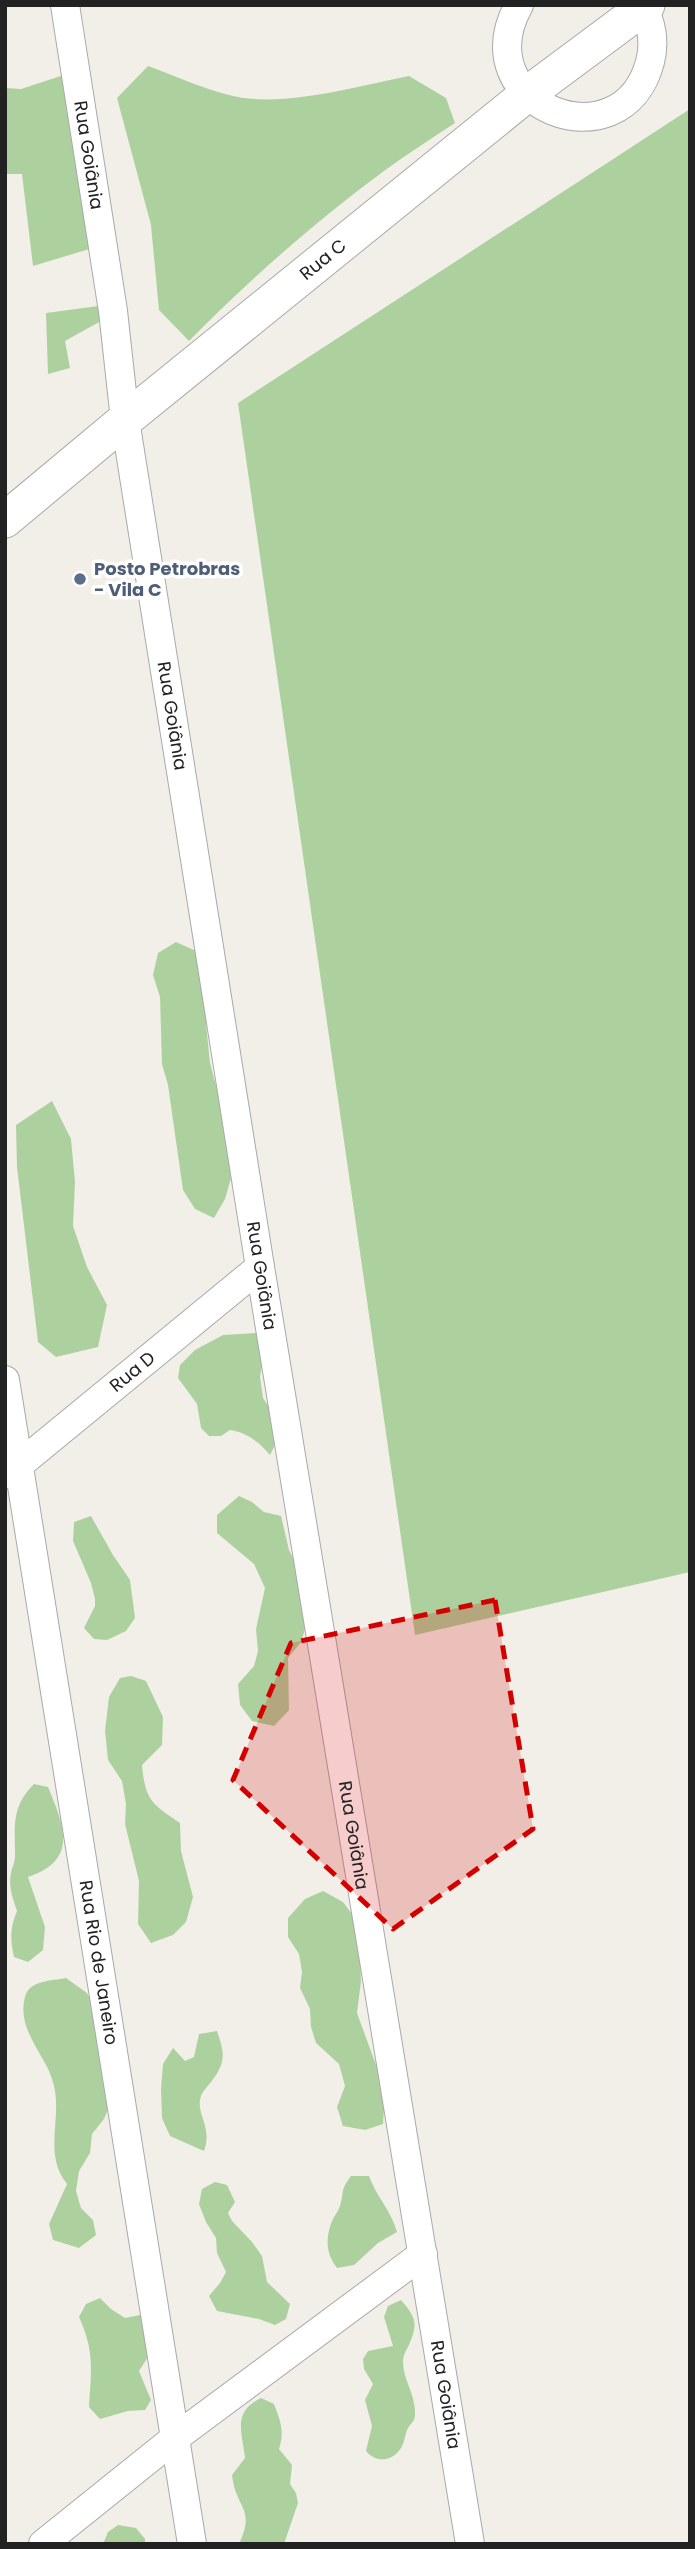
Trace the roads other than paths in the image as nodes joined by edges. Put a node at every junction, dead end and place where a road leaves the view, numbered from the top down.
1 (65, 5) edge
2 (519, 5) edge
3 (644, 6) edge
4 (526, 95) junction
5 (125, 420) junction
6 (5, 520) edge
7 (260, 1267) junction
8 (5, 1380) edge
9 (12, 1470) edge
10 (423, 2254) junction
11 (175, 2438) junction
12 (43, 2544) edge
13 (192, 2544) edge
14 (470, 2544) edge

1 - 5 street, Rua Goiânia
2 - 4 street
3 - 4 street, Rua C
3 - 4 street
4 - 5 street, Rua C
5 - 6 street, Rua C
5 - 7 street, Rua Goiânia
7 - 9 street, Rua D
7 - 10 street, Rua Goiânia
8 - 9 street, Rua Rio de Janeiro
9 - 11 street, Rua Rio de Janeiro
10 - 11 street
10 - 14 street, Rua Goiânia
11 - 12 street
11 - 13 street, Rua Rio de Janeiro

